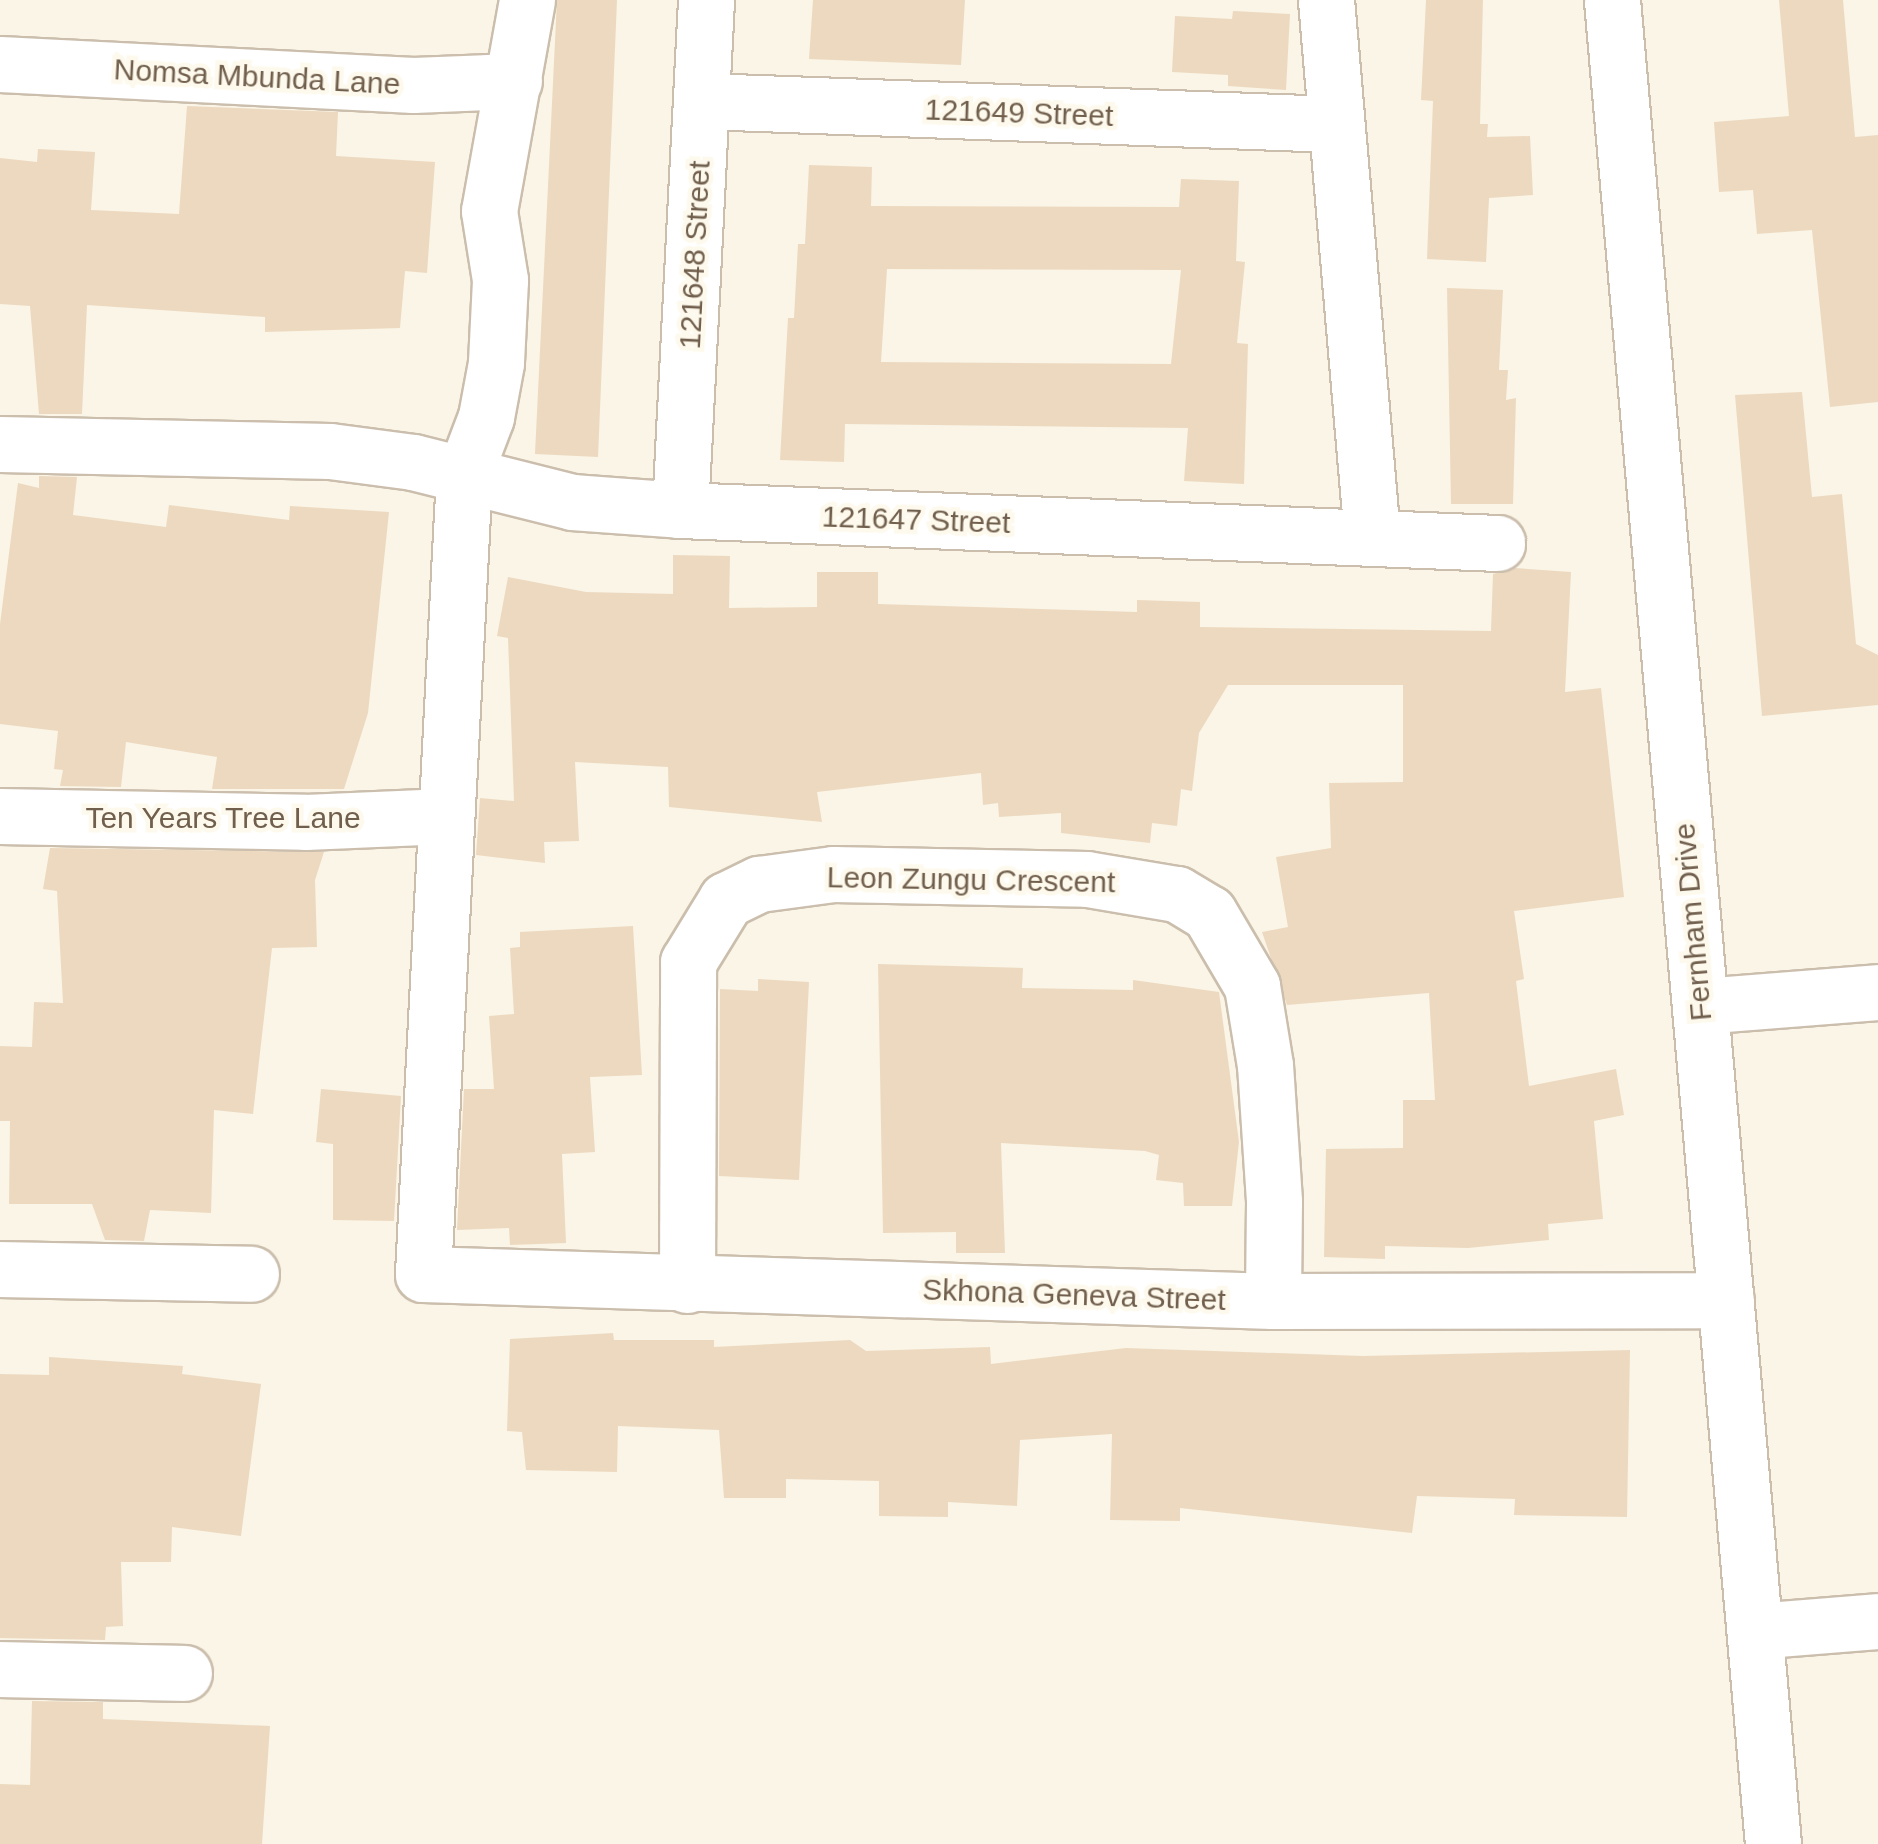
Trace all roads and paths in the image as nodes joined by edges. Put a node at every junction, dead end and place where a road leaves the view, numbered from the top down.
1 (528, 0) edge
2 (706, 0) edge
3 (1326, 0) edge
4 (1612, 0) edge
5 (0, 64) edge
6 (514, 81) junction
7 (704, 102) junction
8 (1334, 124) junction
9 (0, 444) edge
10 (464, 475) junction
11 (680, 510) junction
12 (1372, 537) junction
13 (1497, 543) dead end
14 (0, 816) edge
15 (446, 816) junction
16 (1878, 992) edge
17 (1701, 1006) junction
18 (0, 1269) edge
19 (251, 1274) dead end
20 (687, 1285) junction
21 (1726, 1300) junction
22 (1273, 1301) junction
23 (1878, 1621) edge
24 (1755, 1632) junction
25 (0, 1669) edge
26 (184, 1672) dead end
27 (1772, 1844) edge

1 - 6 street
2 - 7 street, 121648 Street
3 - 8 street
4 - 17 street, Fernham Drive
5 - 6 street, Nomsa Mbunda Lane
6 - 10 street
7 - 8 street, 121649 Street
7 - 11 street, 121648 Street
8 - 12 street
9 - 10 street, 121647 Street
10 - 11 street, 121647 Street
10 - 15 street
11 - 12 street, 121647 Street
12 - 13 street, 121647 Street
14 - 15 street, Ten Years Tree Lane
15 - 20 street, Skhona Geneva Street
16 - 17 street
17 - 21 street, Fernham Drive
18 - 19 street
20 - 22 street, Skhona Geneva Street
20 - 22 street, Leon Zungu Crescent
21 - 22 street, Skhona Geneva Street
21 - 24 street, Fernham Drive
23 - 24 street
24 - 27 street, Fernham Drive
25 - 26 street

